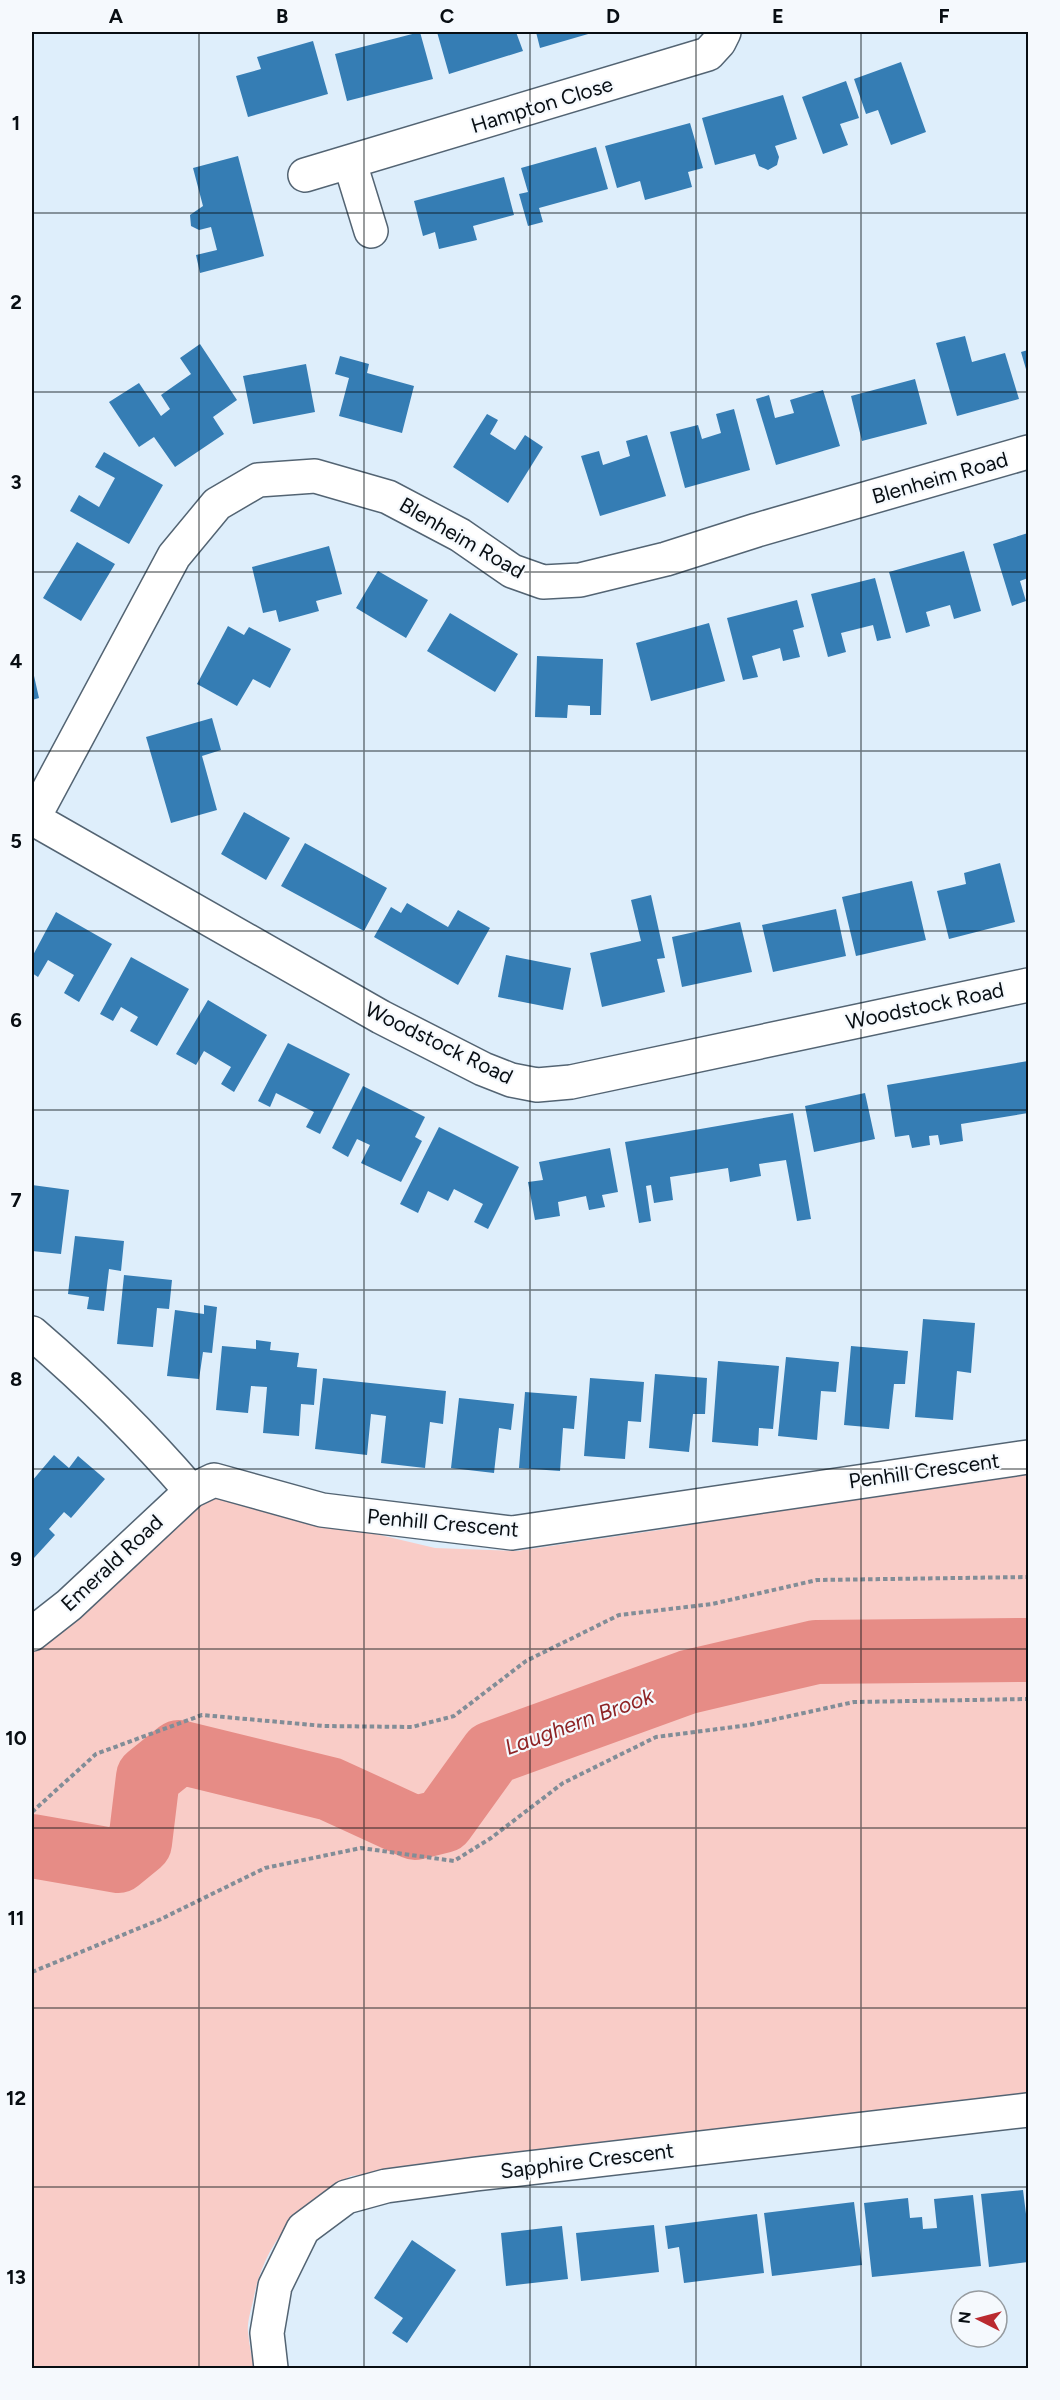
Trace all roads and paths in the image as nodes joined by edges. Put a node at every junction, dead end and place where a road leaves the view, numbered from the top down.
1 (724, 32) edge
2 (350, 163) junction
3 (305, 175) dead end
4 (371, 231) dead end
5 (1029, 453) edge
6 (32, 819) edge
7 (1029, 985) edge
8 (32, 1333) edge
9 (1029, 1457) edge
10 (191, 1491) junction
11 (1029, 1577) edge
12 (32, 1634) edge
13 (1029, 1699) edge
14 (32, 1812) edge
15 (32, 1972) edge
16 (1029, 2110) edge
17 (271, 2368) edge

1 - 2 street, Hampton Close
2 - 3 street, Hampton Close
2 - 4 street
5 - 6 street, Blenheim Road
6 - 7 street, Woodstock Road
8 - 10 street
9 - 10 street, Penhill Crescent
10 - 12 street, Emerald Road
11 - 14 path
13 - 15 path
16 - 17 street, Sapphire Crescent

